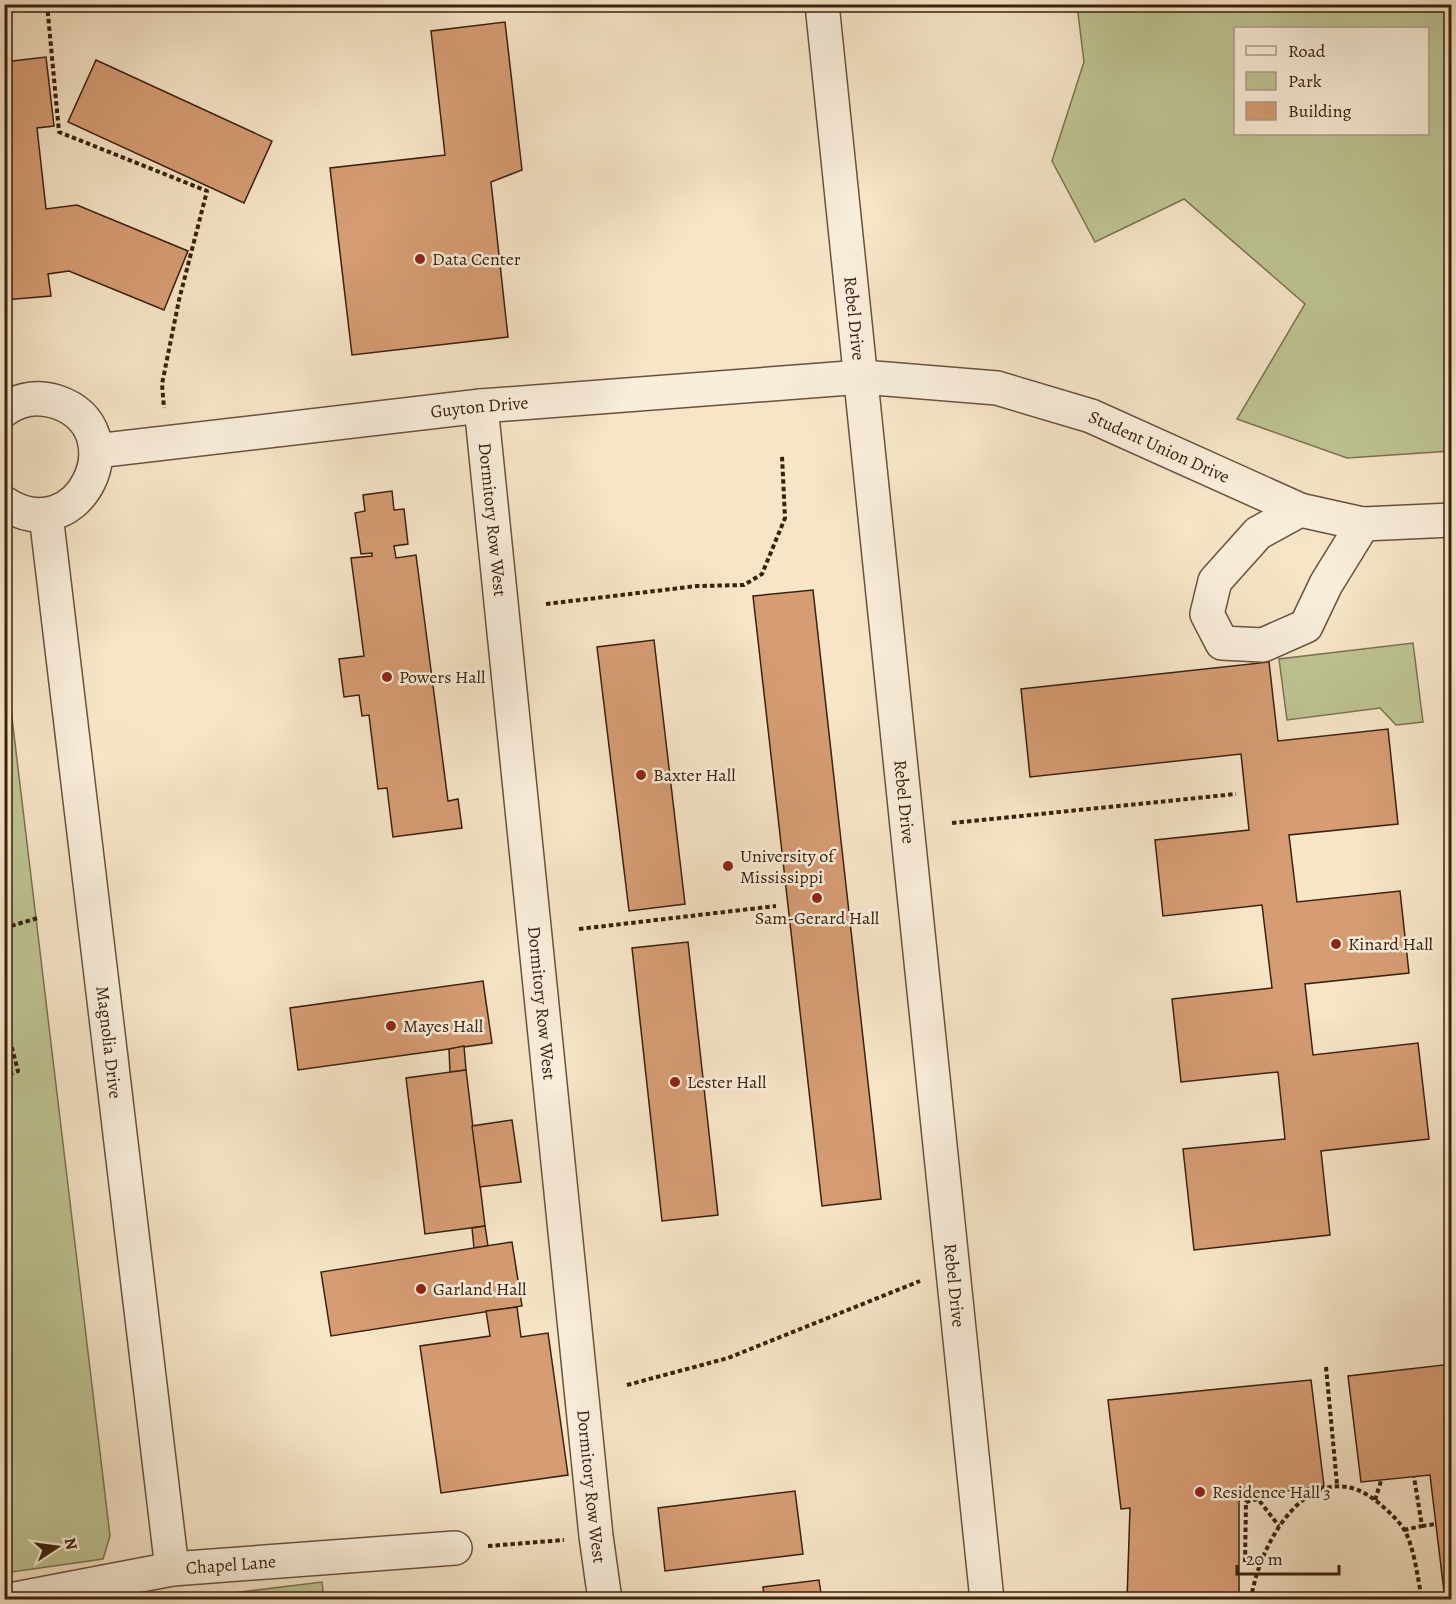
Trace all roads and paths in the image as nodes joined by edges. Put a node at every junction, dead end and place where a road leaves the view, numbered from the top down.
1 (47, 4) edge
2 (822, 4) edge
3 (862, 377) junction
4 (481, 406) junction
5 (4, 410) edge
6 (165, 417) dead end
7 (96, 451) junction
8 (782, 456) dead end
9 (4, 503) edge
10 (1300, 510) junction
11 (45, 514) junction
12 (1452, 520) edge
13 (1363, 524) junction
14 (546, 604) dead end
15 (1236, 794) dead end
16 (952, 823) dead end
17 (776, 906) dead end
18 (38, 918) dead end
19 (4, 928) edge
20 (579, 929) dead end
21 (4, 1018) edge
22 (4, 1076) edge
23 (920, 1281) dead end
24 (1326, 1367) dead end
25 (627, 1385) dead end
26 (1414, 1477) dead end
27 (1381, 1481) dead end
28 (1337, 1484) junction
29 (1375, 1500) junction
30 (1436, 1524) dead end
31 (1279, 1526) junction
32 (1422, 1526) junction
33 (1404, 1530) junction
34 (566, 1540) dead end
35 (455, 1548) joint
36 (1259, 1562) junction
37 (172, 1569) junction
38 (10, 1599) edge
39 (605, 1599) edge
40 (987, 1599) edge
41 (1251, 1599) edge
42 (1422, 1599) edge

1 - 6 path
2 - 3 street, Rebel Drive
3 - 4 street, Guyton Drive
3 - 10 street, Student Union Drive
3 - 40 street, Rebel Drive
4 - 7 street, Guyton Drive
4 - 39 street, Dormitory Row West
5 - 7 street
7 - 11 street
8 - 14 path
9 - 11 street
10 - 13 street, Student Union Drive
10 - 13 street
11 - 37 street, Magnolia Drive
12 - 13 street, Student Union Drive
15 - 16 path
17 - 20 path
18 - 19 path
21 - 22 path
23 - 25 path
24 - 28 path
26 - 32 path
27 - 29 path
28 - 29 path
28 - 31 path
29 - 33 path
30 - 32 path
31 - 36 path
31 - 36 path
32 - 33 path
33 - 42 path
34 - 35 path
35 - 37 street, Chapel Lane
36 - 41 path
37 - 38 street, Chapel Lane

